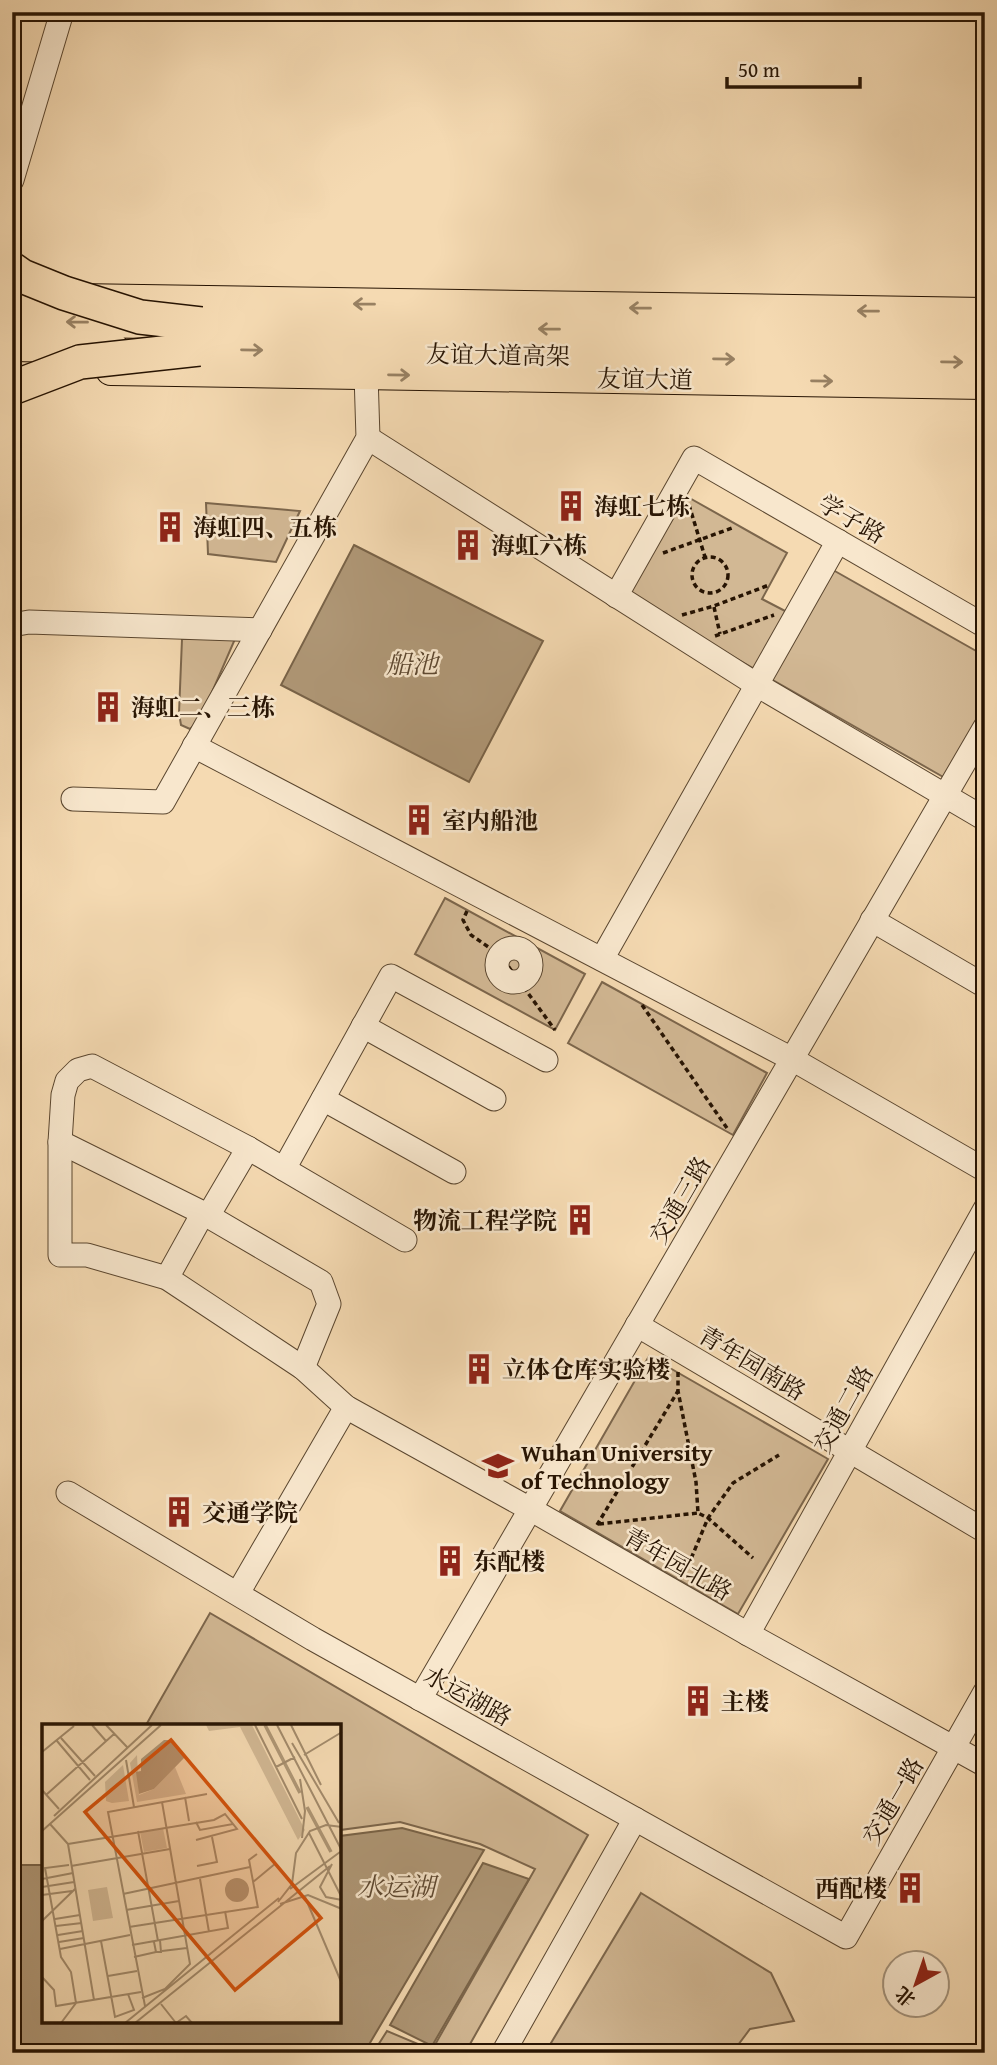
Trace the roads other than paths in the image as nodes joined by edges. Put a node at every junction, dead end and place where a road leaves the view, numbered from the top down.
1 (62, 12) edge
2 (12, 180) edge
3 (12, 269) edge
4 (12, 299) edge
5 (985, 313) edge
6 (12, 321) edge
7 (985, 335) edge
8 (200, 337) junction
9 (12, 346) edge
10 (985, 363) edge
11 (12, 369) edge
12 (366, 374) junction
13 (985, 384) edge
14 (12, 388) edge
15 (368, 438) junction
16 (838, 541) junction
17 (616, 596) junction
18 (12, 625) edge
19 (985, 626) edge
20 (260, 630) junction
21 (757, 685) junction
22 (985, 727) edge
23 (194, 746) junction
24 (945, 796) junction
25 (73, 799) dead end
26 (985, 818) edge
27 (873, 920) junction
28 (500, 955) road end
29 (602, 959) junction
30 (517, 981) road end
31 (985, 986) edge
32 (363, 1026) junction
33 (792, 1059) junction
34 (545, 1060) dead end
35 (323, 1099) junction
36 (494, 1099) dead end
37 (60, 1142) junction
38 (248, 1148) junction
39 (284, 1169) junction
40 (985, 1170) edge
41 (454, 1172) dead end
42 (985, 1209) edge
43 (205, 1214) junction
44 (405, 1240) dead end
45 (167, 1278) junction
46 (637, 1325) junction
47 (303, 1368) junction
48 (346, 1407) junction
49 (850, 1451) junction
50 (68, 1493) dead end
51 (530, 1509) junction
52 (985, 1531) edge
53 (238, 1594) junction
54 (748, 1634) junction
55 (985, 1692) edge
56 (419, 1699) junction
57 (954, 1747) junction
58 (985, 1765) edge
59 (635, 1819) junction
60 (846, 1937) joint
61 (503, 2053) edge

1 - 2 street
3 - 8 highway, bridge
5 -> 4 main road
8 -> 6 main road, 友谊大道高架, bridge
7 -> 8 main road, 友谊大道高架
8 - 9 main road, 友谊大道高架, bridge
8 -> 10 main road, 友谊大道高架
8 - 14 highway, bridge
11 - 12 main road, 友谊大道
12 -> 13 main road, 友谊大道
12 - 15 street
15 - 17 street
15 - 20 street
16 - 17 street, 学子路
16 - 19 street, 学子路
16 - 21 street
17 - 21 street
18 - 20 street
20 - 23 street
21 - 24 street
21 - 29 street
22 - 24 street, 交通三路
23 - 25 street
23 - 29 street
24 - 26 street
24 - 27 street, 交通三路
27 - 31 street
27 - 33 street, 交通三路
28 - 30 street
29 - 33 street
32 - 34 street
32 - 35 street
32 - 36 street
33 - 40 street
33 - 46 street, 交通三路
35 - 39 street
35 - 41 street
37 - 38 street
37 - 43 street
37 - 45 street, 青年园北路
38 - 39 street
38 - 43 street
39 - 44 street
42 - 49 street, 交通二路
43 - 45 street
43 - 47 street
45 - 47 street, 青年园北路
46 - 49 street, 青年园南路
46 - 51 street, 交通三路
47 - 48 street, 青年园北路
48 - 51 street, 青年园北路
48 - 53 street
49 - 52 street, 青年园南路
49 - 54 street, 交通二路
50 - 53 street, 水运湖路
51 - 54 street, 青年园北路
51 - 56 street, 交通三路
53 - 56 street, 水运湖路
54 - 57 street, 青年园北路
55 - 57 street, 交通一路
56 - 59 street, 水运湖路
57 - 58 street, 青年园北路
57 - 60 street, 交通一路
59 - 60 street, 水运湖路
59 - 61 street

